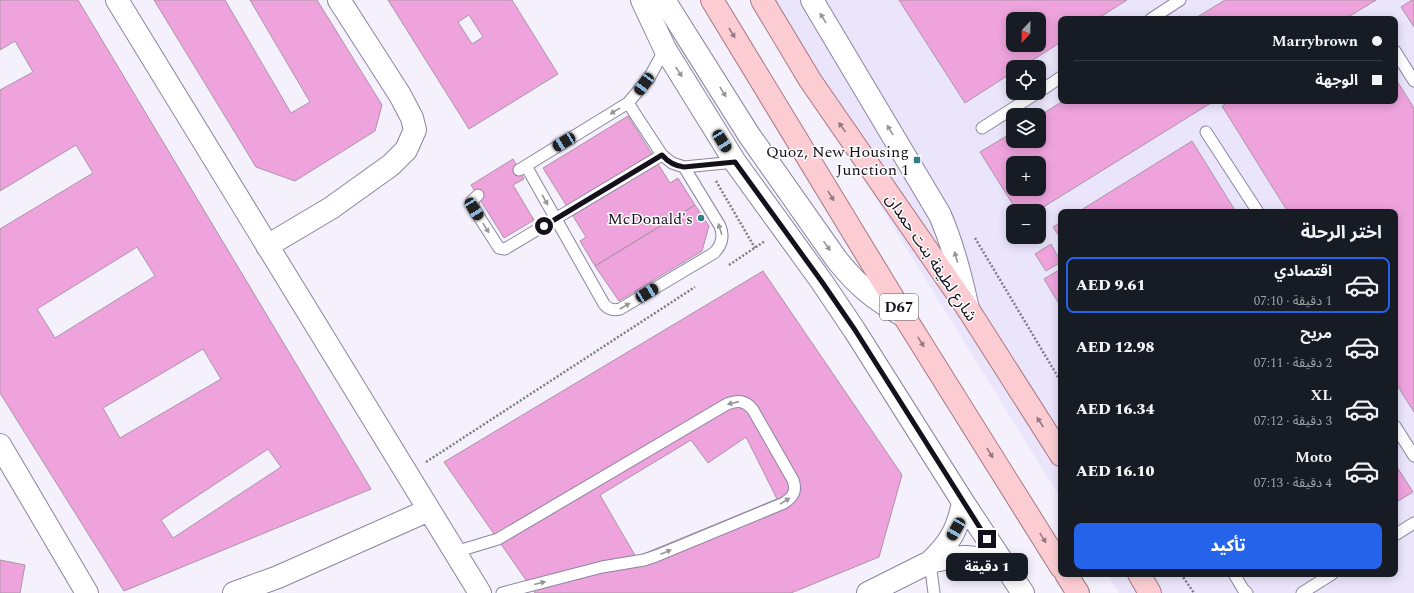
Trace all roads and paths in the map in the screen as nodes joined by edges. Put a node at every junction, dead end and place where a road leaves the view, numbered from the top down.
1 (117, 0) edge
2 (339, 0) edge
3 (642, 0) edge
4 (664, 0) edge
5 (712, 0) edge
6 (762, 0) edge
7 (812, 0) edge
8 (1180, 0) edge
9 (1156, 16) edge
10 (665, 49) junction
11 (1398, 56) edge
12 (1058, 79) edge
13 (1414, 81) edge
14 (1046, 87) edge
15 (1026, 100) edge
16 (628, 102) junction
17 (982, 128) dead end
18 (1206, 132) dead end
19 (662, 155) junction
20 (735, 162) junction
21 (707, 165) junction
22 (684, 167) junction
23 (478, 196) dead end
24 (1256, 209) edge
25 (556, 219) junction
26 (784, 229) junction
27 (950, 238) junction
28 (267, 246) junction
29 (756, 248) junction
30 (729, 265) dead end
31 (695, 287) dead end
32 (968, 309) junction
33 (904, 316) junction
34 (1058, 377) edge
35 (1398, 431) edge
36 (0, 445) edge
37 (1058, 450) edge
38 (1414, 456) edge
39 (407, 475) junction
40 (963, 502) junction
41 (429, 510) junction
42 (1414, 523) edge
43 (1398, 533) edge
44 (455, 552) junction
45 (1058, 561) edge
46 (930, 562) junction
47 (1003, 563) junction
48 (1068, 577) edge
49 (1140, 577) edge
50 (1184, 577) edge
51 (1236, 577) edge
52 (1327, 577) edge
53 (87, 593) edge
54 (234, 593) edge
55 (480, 593) edge
56 (502, 593) edge
57 (868, 593) edge
58 (934, 593) edge
59 (1023, 593) edge
60 (1078, 593) edge
61 (1150, 593) edge
62 (1194, 593) edge
63 (1247, 593) edge
64 (1302, 593) edge

1 - 28 street
2 - 28 street
3 - 10 street
4 -> 33 street
5 -> 33 main road, D67
32 -> 6 main road, شارع لطيفة بنت حمدان
27 -> 7 street
8 - 9 lane
10 - 16 lane
10 -> 20 street
11 - 13 lane
12 - 14 lane
15 - 17 lane
16 - 19 lane
16 -> 25 lane
18 - 24 lane
19 - 22 lane
19 - 25 lane
20 - 21 lane
20 - 26 street
21 - 22 lane
21 - 29 path
25 -> 22 lane
23 -> 25 lane
26 - 29 path
26 - 40 street
32 -> 27 street
27 - 34 path
28 - 39 street
29 - 30 path
31 - 39 path
37 -> 32 main road, شارع لطيفة بنت حمدان
33 -> 45 main road, D67
35 - 38 lane
36 - 53 street
39 - 41 street
40 - 46 street
40 - 47 street
41 - 44 street
41 - 54 street
42 - 43 lane
44 - 55 street
56 -> 44 lane
46 - 47 street
46 - 57 street
46 - 58 lane
47 - 59 street
48 - 60 main road
49 - 61 main road
50 - 62 path
51 - 63 lane
52 - 64 lane

